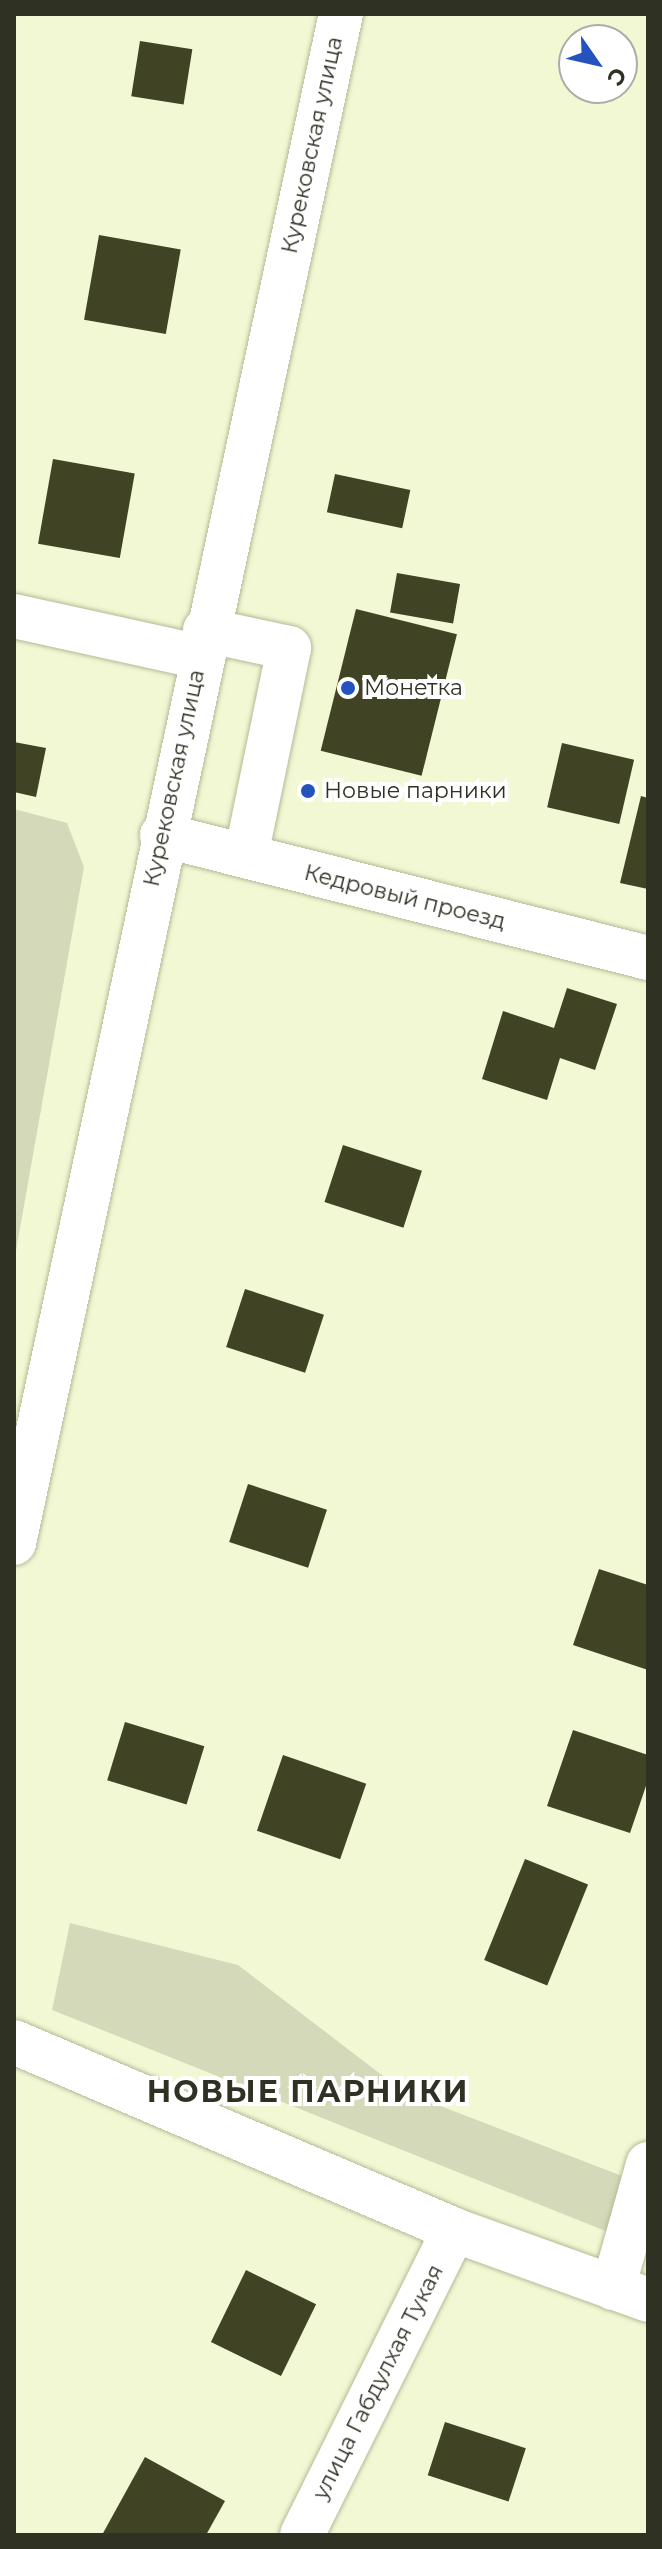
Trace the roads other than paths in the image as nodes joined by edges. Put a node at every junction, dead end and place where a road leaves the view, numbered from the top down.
1 (341, 14) edge
2 (14, 616) edge
3 (202, 643) junction
4 (162, 835) junction
5 (246, 856) junction
6 (648, 958) edge
7 (14, 1543) edge
8 (14, 2042) edge
9 (648, 2164) edge
10 (454, 2230) junction
11 (631, 2294) edge
12 (302, 2535) edge

1 - 3 street, Курековская улица
2 - 3 street
3 - 4 street, Курековская улица
3 - 5 street
4 - 5 street, Кедровый проезд
4 - 7 street, Курековская улица
5 - 6 street, Кедровый проезд
8 - 10 street
9 - 11 street
10 - 11 street
10 - 12 street, улица Габдулхая Тукая

